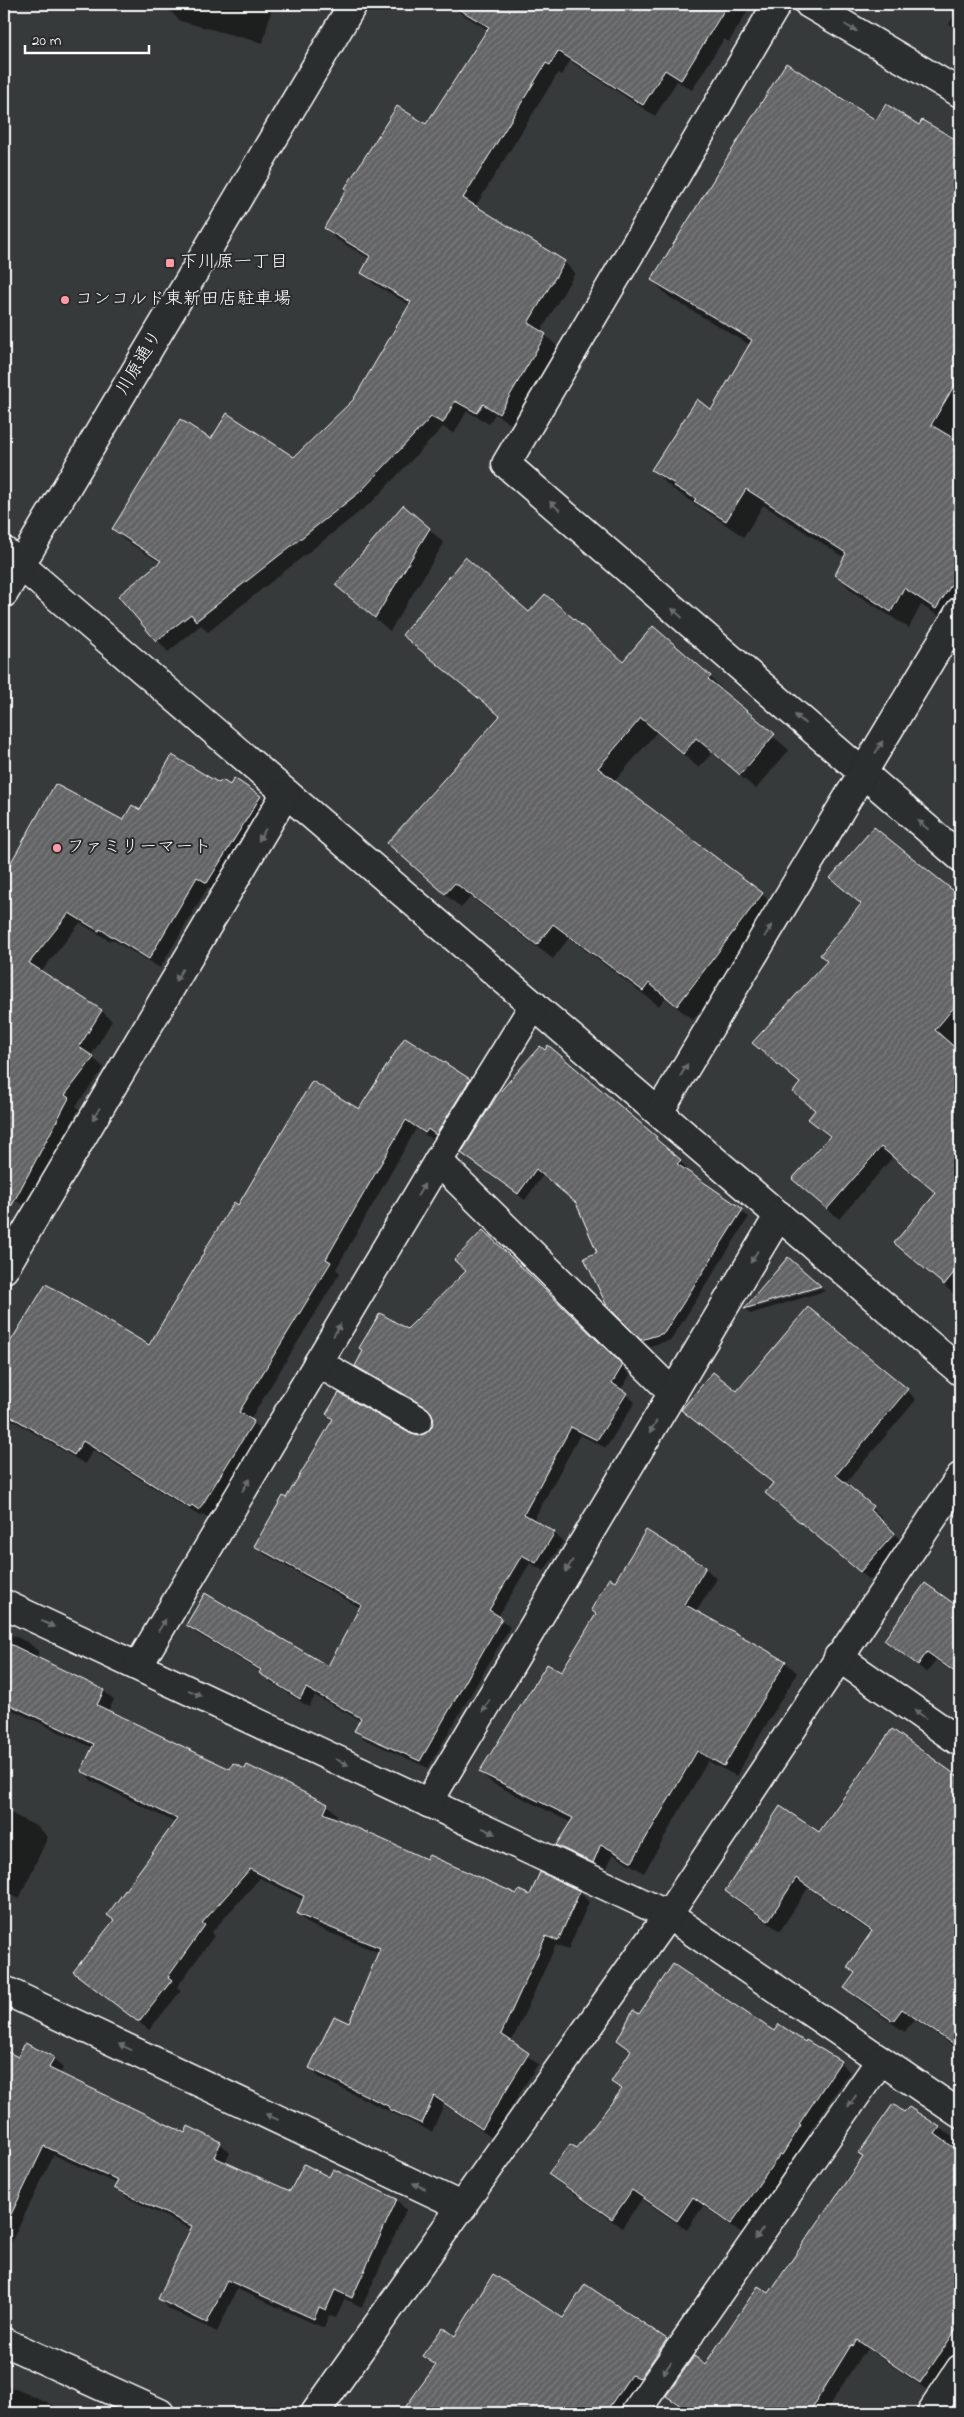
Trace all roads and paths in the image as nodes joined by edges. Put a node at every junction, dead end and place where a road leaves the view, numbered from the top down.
1 (353, 4) edge
2 (777, 4) edge
3 (809, 4) edge
4 (960, 93) edge
5 (12, 558) edge
6 (4, 593) edge
7 (960, 611) edge
8 (863, 774) junction
9 (286, 793) junction
10 (960, 857) edge
11 (534, 1006) junction
12 (659, 1112) junction
13 (438, 1161) junction
14 (779, 1215) junction
15 (4, 1269) edge
16 (318, 1362) junction
17 (960, 1371) edge
18 (673, 1393) junction
19 (418, 1420) dead end
20 (960, 1477) edge
21 (4, 1604) edge
22 (838, 1657) junction
23 (138, 1666) junction
24 (960, 1742) edge
25 (428, 1803) junction
26 (668, 1915) junction
27 (4, 1990) edge
28 (880, 2061) junction
29 (960, 2114) edge
30 (463, 2207) junction
31 (4, 2342) edge
32 (960, 2369) edge
33 (160, 2413) edge
34 (315, 2413) edge
35 (635, 2413) edge
36 (931, 2413) edge

1 - 5 street, 川原通り
8 -> 2 street
3 -> 4 street
5 - 6 street, 川原通り
5 - 9 street
8 -> 7 street
10 -> 8 street
12 -> 8 street
9 - 11 street
9 -> 15 street
11 - 12 street
11 - 13 street
12 - 14 street
16 -> 13 street
13 - 18 street
14 - 17 street
14 -> 18 street
16 - 19 street
23 -> 16 street
18 -> 25 street
20 - 22 street
21 -> 23 street
24 -> 22 street
22 - 26 street
23 -> 25 street
25 -> 26 street
26 - 28 street
26 - 30 street
30 -> 27 street
28 - 29 street
28 -> 35 street
30 - 34 street
31 - 33 street
32 - 36 street

